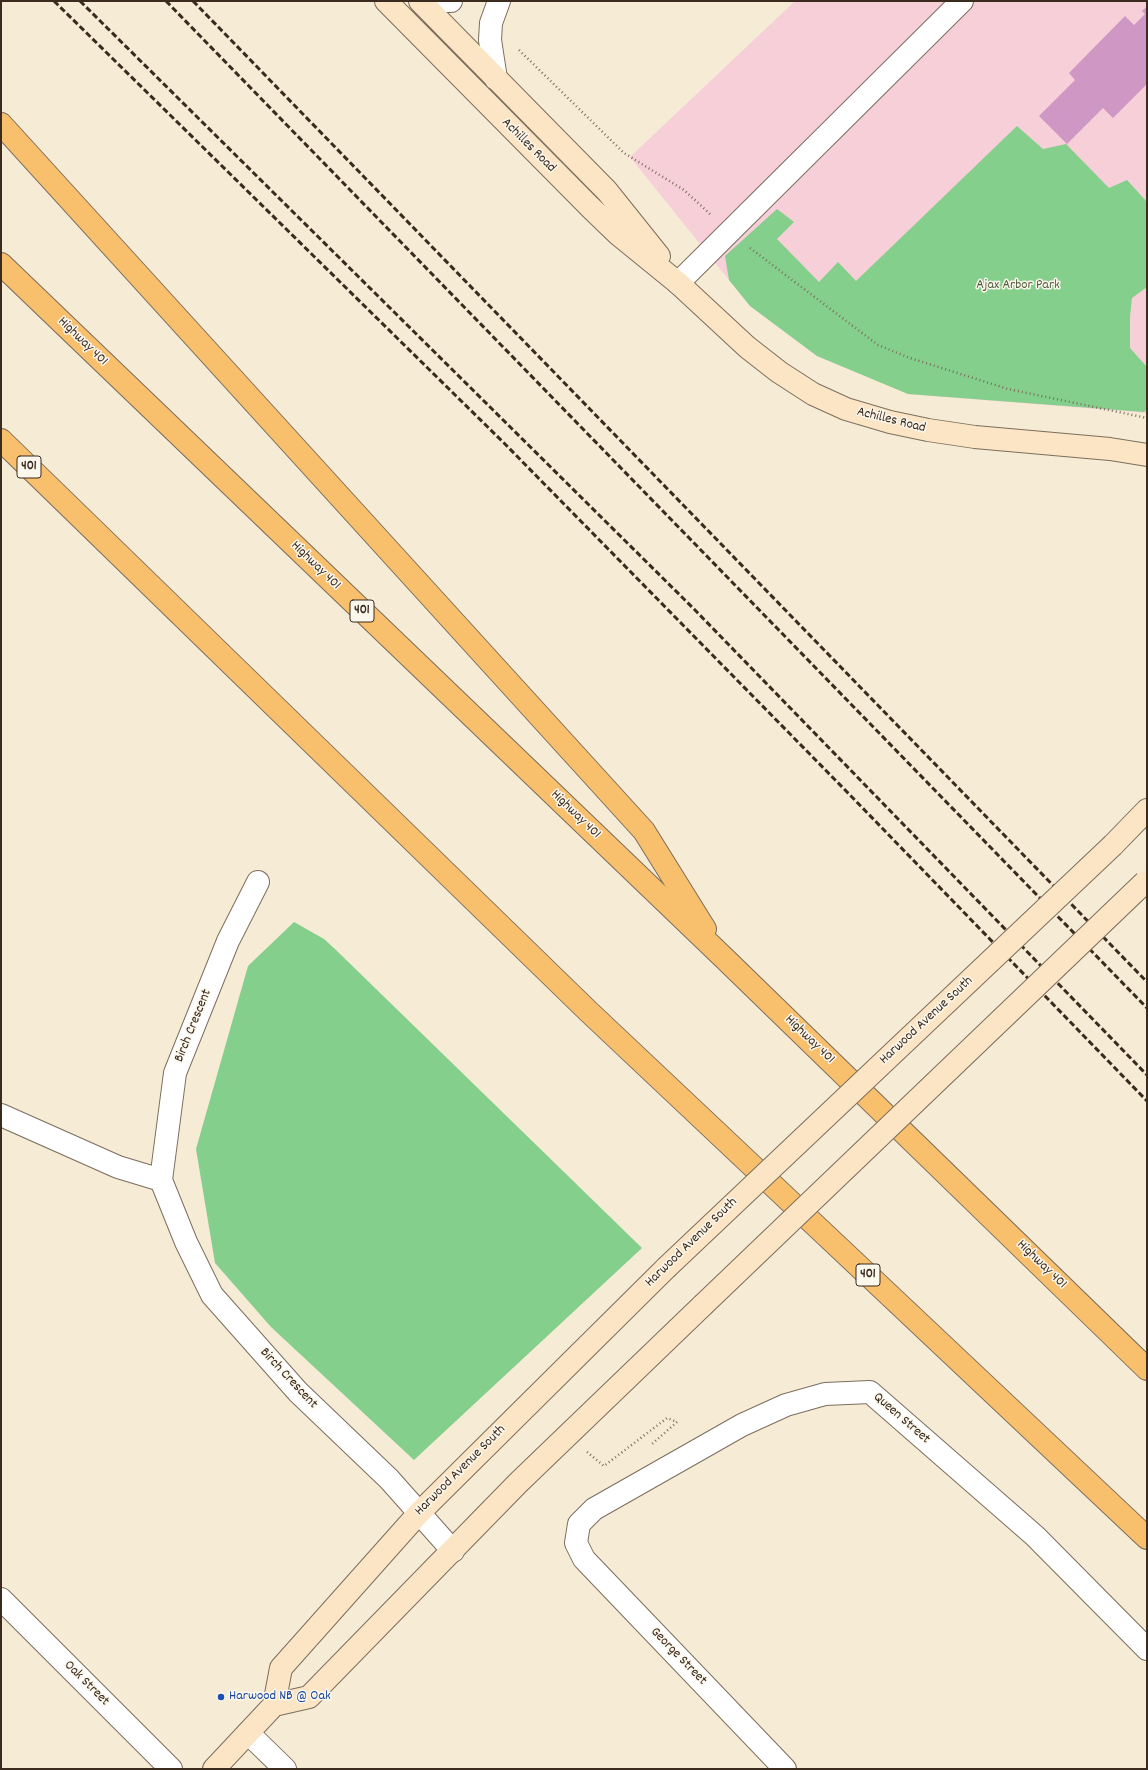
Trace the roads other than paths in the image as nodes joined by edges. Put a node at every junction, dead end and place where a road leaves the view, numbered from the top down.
1 (386, 1) edge
2 (420, 1) edge
3 (429, 1) edge
4 (451, 1) edge
5 (499, 1) edge
6 (962, 1) edge
7 (496, 79) junction
8 (1, 124) edge
9 (1, 264) edge
10 (678, 282) junction
11 (1, 440) edge
12 (1, 450) edge
13 (1147, 455) edge
14 (56, 494) junction
15 (1147, 810) edge
16 (1146, 881) edge
17 (258, 882) dead end
18 (723, 957) junction
19 (1, 1115) edge
20 (161, 1180) junction
21 (1147, 1369) edge
22 (418, 1513) junction
23 (1147, 1538) edge
24 (576, 1542) joint
25 (453, 1551) junction
26 (1, 1599) edge
27 (1147, 1649) edge
28 (274, 1705) junction
29 (248, 1733) junction
30 (171, 1769) edge
31 (214, 1769) edge
32 (285, 1769) edge
33 (785, 1769) edge

1 - 10 main road, Achilles Road
2 - 7 main road, Achilles Road
3 - 4 street
5 - 7 street
6 - 10 street
7 - 10 main road, Achilles Road
8 - 18 highway
9 - 18 highway, Highway 401 / 401
10 - 13 main road, Achilles Road
11 - 14 highway, 401
12 - 14 highway
14 - 23 highway, 401
15 - 22 main road, Harwood Avenue South, bridge
16 - 25 main road, bridge
17 - 20 street, Birch Crescent
18 - 21 highway, Highway 401 / 401
19 - 20 street
20 - 22 street, Birch Crescent
22 - 25 street, Birch Crescent
22 - 28 main road, Harwood Avenue South
24 - 27 street, Queen Street
24 - 33 street, George Street
25 - 28 main road
26 - 30 street, Oak Street
28 - 29 main road
29 - 31 main road
29 - 32 street

